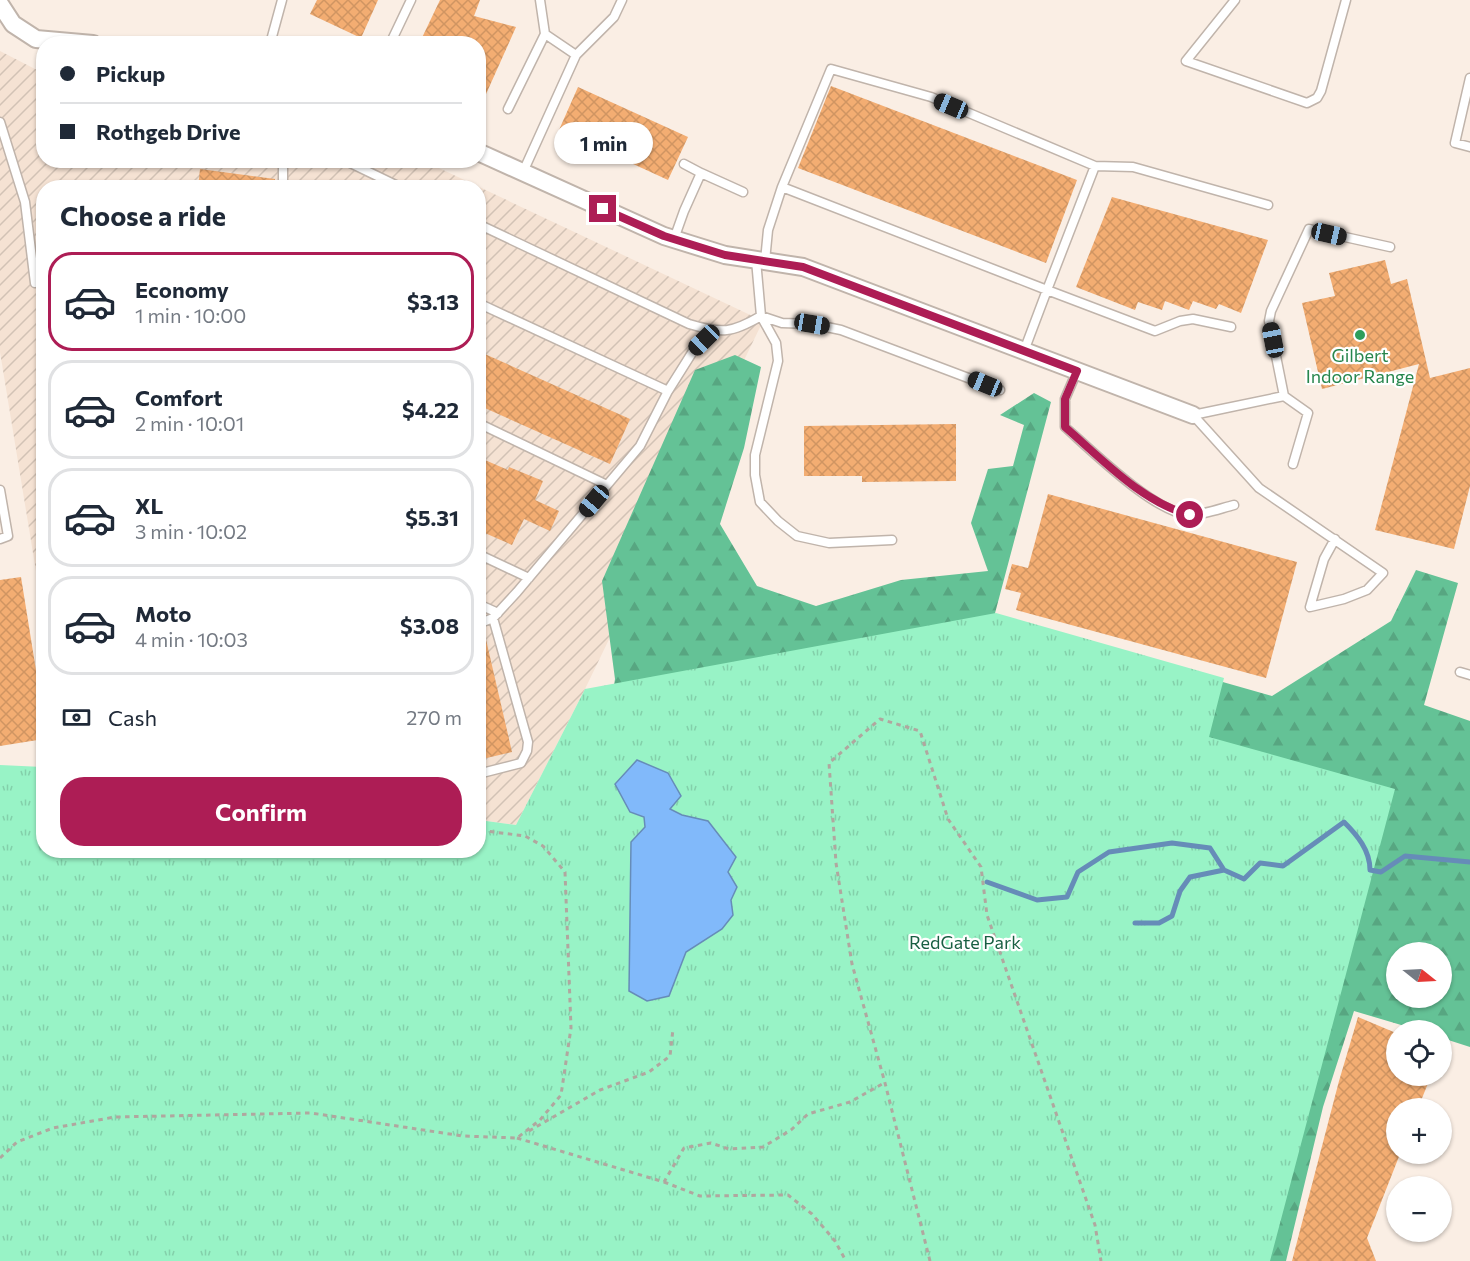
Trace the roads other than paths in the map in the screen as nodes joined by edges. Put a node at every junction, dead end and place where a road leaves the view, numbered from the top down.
1 (282, 0) edge
2 (411, 0) edge
3 (540, 0) edge
4 (622, 0) edge
5 (1235, 0) edge
6 (1346, 0) edge
7 (2, 14) edge
8 (545, 34) junction
9 (272, 36) edge
10 (394, 36) edge
11 (36, 39) edge
12 (576, 55) junction
13 (1470, 78) edge
14 (508, 109) dead end
15 (0, 122) edge
16 (1470, 147) edge
17 (486, 156) edge
18 (684, 164) dead end
19 (1095, 166) junction
20 (361, 168) edge
21 (523, 172) junction
22 (701, 173) junction
23 (385, 180) edge
24 (782, 186) junction
25 (743, 192) dead end
26 (1268, 206) dead end
27 (486, 228) edge
28 (674, 239) junction
29 (1389, 247) dead end
30 (760, 260) junction
31 (35, 283) dead end
32 (1047, 290) junction
33 (486, 307) edge
34 (761, 315) junction
35 (1231, 327) dead end
36 (713, 332) junction
37 (1024, 351) junction
38 (1077, 371) junction
39 (1000, 390) dead end
40 (668, 391) junction
41 (1284, 396) junction
42 (1193, 415) junction
43 (486, 427) edge
44 (1293, 464) dead end
45 (608, 485) junction
46 (0, 490) edge
47 (1234, 505) dead end
48 (4, 538) edge
49 (1335, 539) junction
50 (892, 540) dead end
51 (486, 558) edge
52 (529, 578) junction
53 (486, 610) edge
54 (495, 616) junction
55 (486, 620) edge
56 (1460, 672) dead end
57 (1470, 675) edge
58 (486, 772) edge

1 - 9 lane
2 - 10 lane
3 - 8 lane
4 - 12 lane
5 - 6 lane
7 - 11 street
8 - 12 lane
8 - 14 lane
12 - 21 lane
13 - 16 lane
15 - 31 lane
17 - 21 street
18 - 22 lane
19 - 24 lane
19 - 26 lane
19 - 32 lane
20 - 23 lane
21 - 28 street
22 - 25 lane
22 - 28 lane
24 - 30 lane
24 - 32 lane
27 - 36 lane
28 - 30 street
29 - 41 lane
30 - 34 lane
30 - 37 street
32 - 35 lane
32 - 37 lane
33 - 40 lane
34 - 36 lane
34 - 39 lane
34 - 50 lane
36 - 40 lane
37 - 38 street
38 - 42 street
38 - 47 lane
40 - 45 lane
41 - 42 lane
41 - 44 lane
42 - 49 lane
43 - 45 lane
45 - 52 lane
46 - 48 lane
49 - 49 lane
51 - 52 lane
52 - 54 lane
53 - 54 lane
54 - 55 lane
54 - 58 lane
56 - 57 lane

